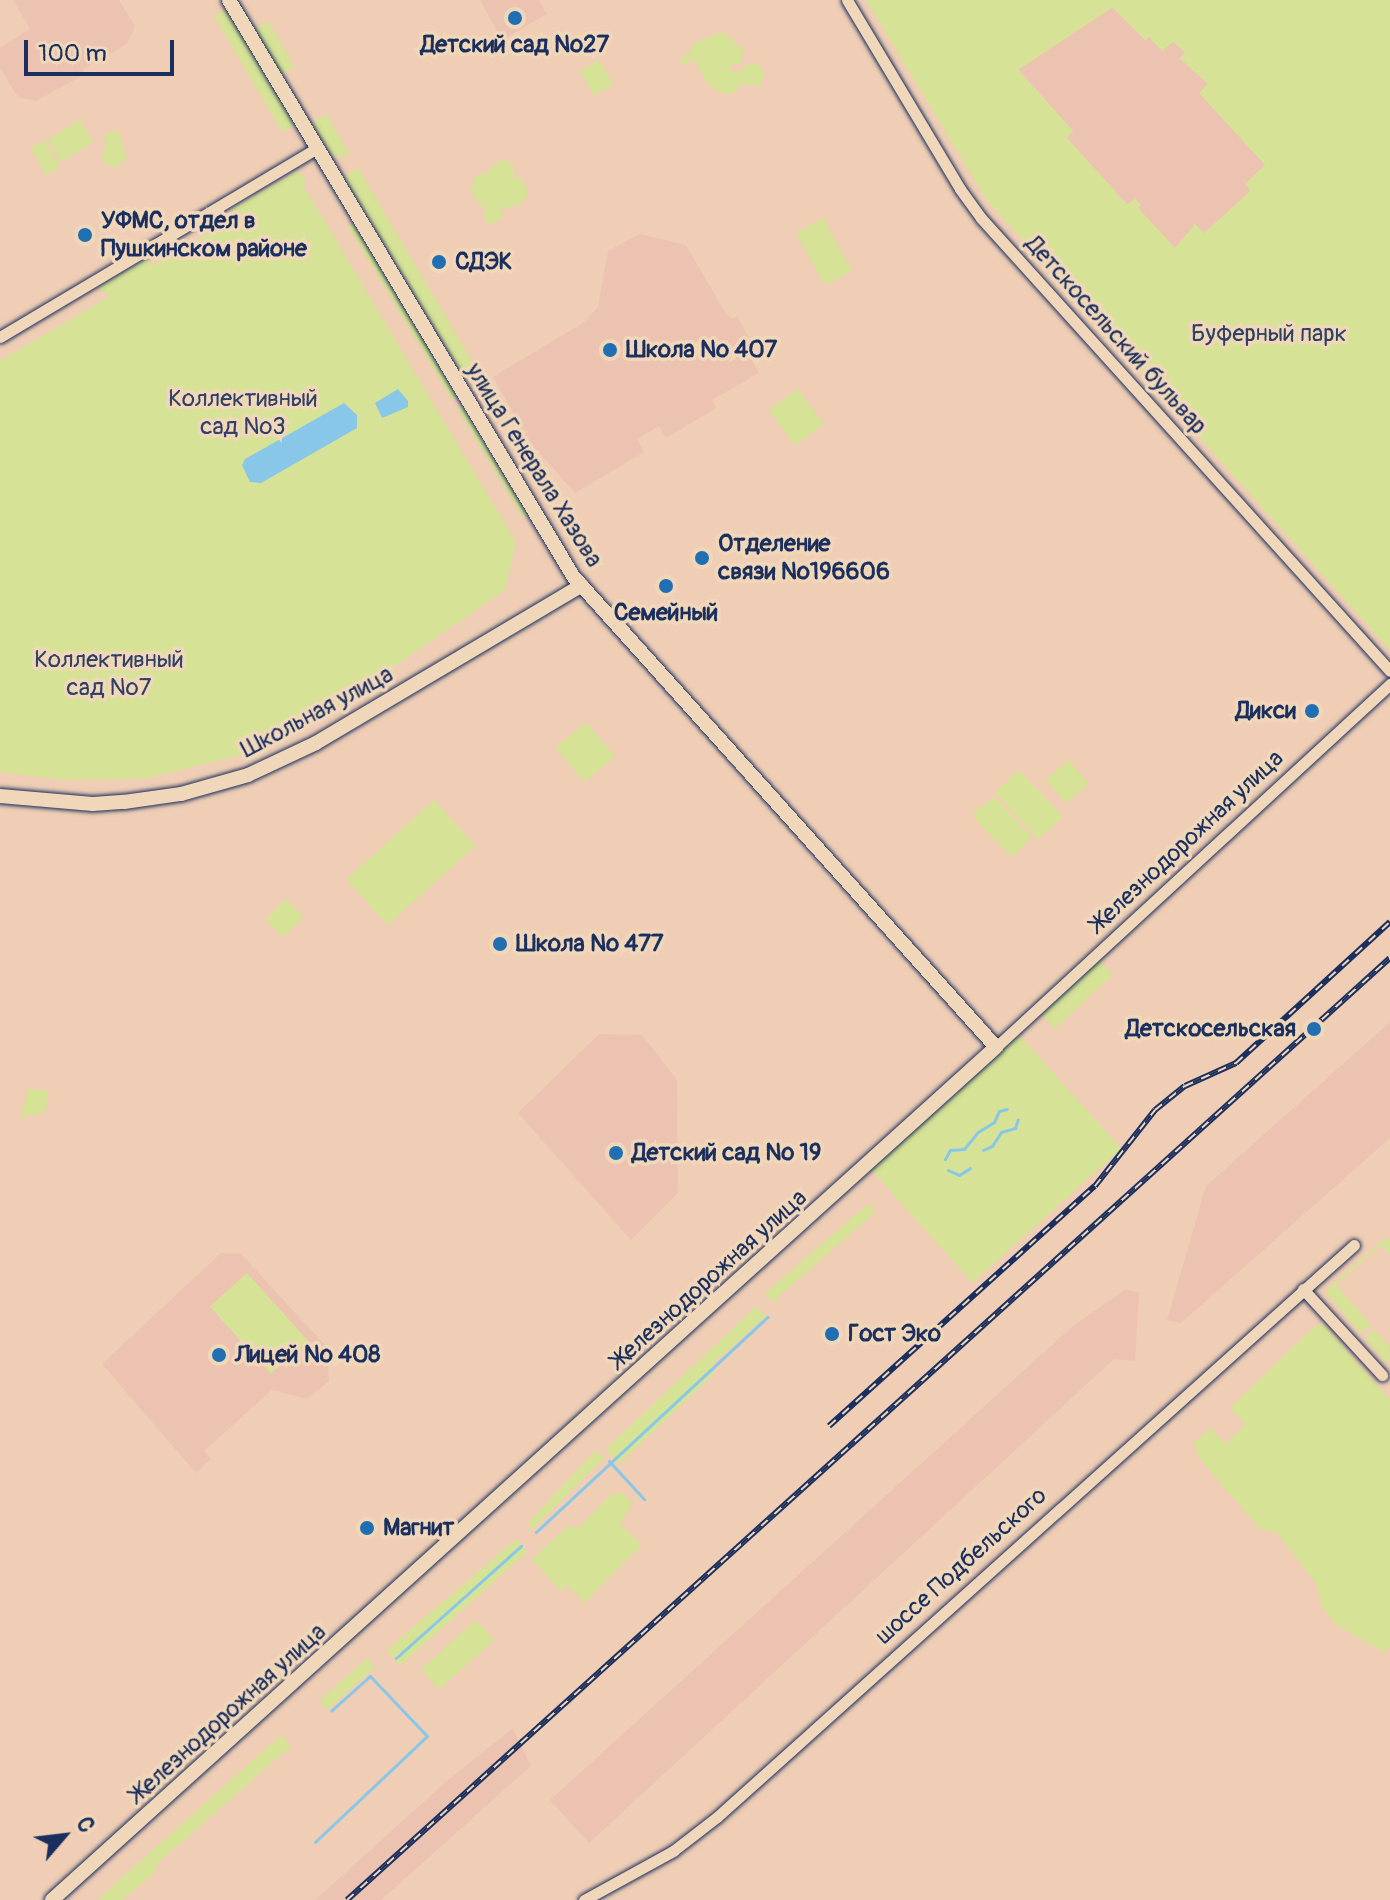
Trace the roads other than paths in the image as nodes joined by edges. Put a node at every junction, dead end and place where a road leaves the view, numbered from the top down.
1 (229, 0) edge
2 (847, 0) edge
3 (317, 148) junction
4 (0, 337) edge
5 (582, 585) junction
6 (1390, 671) edge
7 (1390, 684) edge
8 (0, 796) edge
9 (996, 1047) junction
10 (1354, 1245) dead end
11 (1303, 1289) junction
12 (1382, 1375) dead end
13 (52, 1900) edge
14 (584, 1900) edge

1 - 3 street, улица Генерала Хазова
2 - 6 street, Детскосельский бульвар
3 - 4 street
3 - 5 street, улица Генерала Хазова
5 - 8 street, Школьная улица
5 - 9 street, улица Генерала Хазова
7 - 9 street, Железнодорожная улица
9 - 13 street, Железнодорожная улица
10 - 11 street, шоссе Подбельского
11 - 12 street
11 - 14 street, шоссе Подбельского

